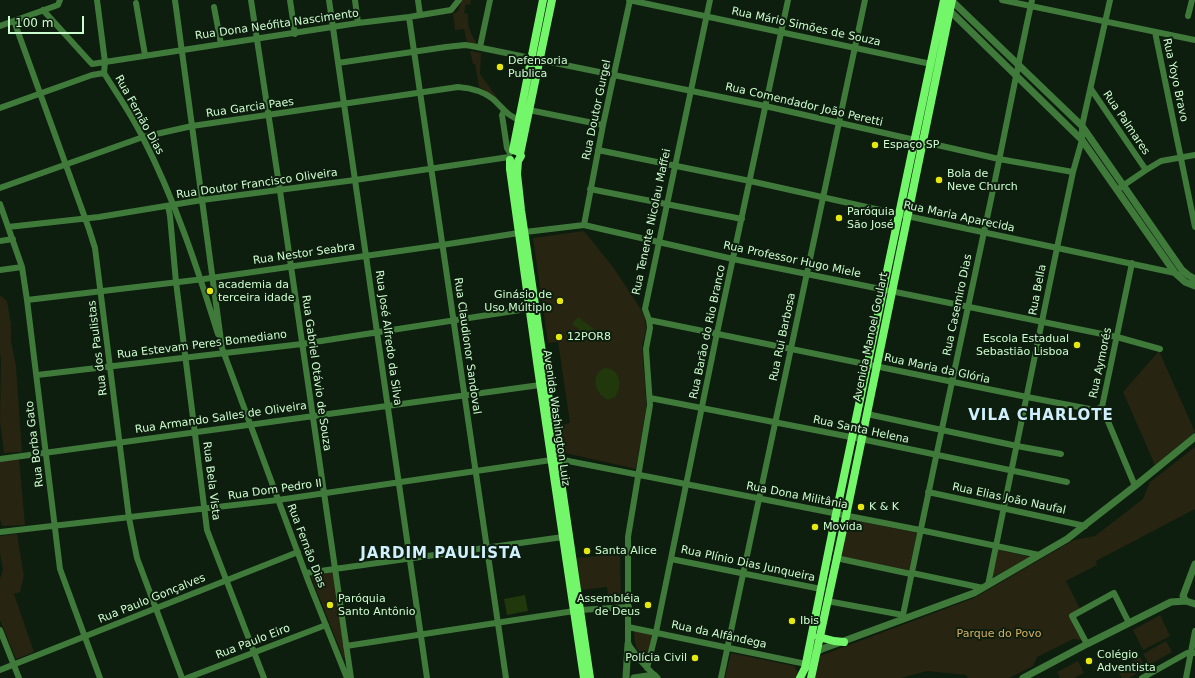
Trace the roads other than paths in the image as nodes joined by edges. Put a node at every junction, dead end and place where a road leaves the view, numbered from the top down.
1 (60, 0) edge
2 (97, 0) edge
3 (175, 0) edge
4 (251, 0) edge
5 (290, 0) edge
6 (329, 0) edge
7 (355, 0) edge
8 (418, 0) edge
9 (458, 0) edge
10 (490, 0) edge
11 (543, 0) edge
12 (552, 0) edge
13 (630, 0) edge
14 (710, 0) edge
15 (788, 0) edge
16 (865, 0) edge
17 (1002, 0) edge
18 (1110, 0) edge
19 (1192, 0) edge
20 (136, 3) dead end
21 (949, 3) edge
22 (1031, 3) edge
23 (214, 7) dead end
24 (43, 10) junction
25 (420, 15) junction
26 (706, 16) junction
27 (1188, 16) dead end
28 (409, 17) junction
29 (14, 21) junction
30 (1105, 21) junction
31 (358, 23) junction
32 (0, 26) edge
33 (333, 27) junction
34 (780, 32) junction
35 (1155, 32) junction
36 (295, 34) junction
37 (257, 39) junction
38 (1195, 40) edge
39 (221, 44) junction
40 (480, 47) junction
41 (855, 48) junction
42 (182, 49) junction
43 (415, 52) junction
44 (145, 55) junction
45 (535, 59) junction
46 (105, 62) junction
47 (338, 63) junction
48 (931, 64) junction
49 (1018, 64) junction
50 (104, 73) junction
51 (1016, 74) junction
52 (614, 75) junction
53 (1091, 88) junction
54 (691, 91) junction
55 (420, 93) junction
56 (40, 94) junction
57 (344, 104) junction
58 (765, 106) junction
59 (0, 108) edge
60 (529, 110) junction
61 (504, 111) junction
62 (268, 115) junction
63 (523, 121) junction
64 (839, 123) junction
65 (603, 125) junction
66 (192, 126) junction
67 (1082, 126) junction
68 (143, 137) junction
69 (918, 140) junction
70 (1082, 140) junction
71 (598, 150) junction
72 (1195, 155) edge
73 (513, 156) junction
74 (999, 158) junction
75 (1181, 158) junction
76 (66, 164) junction
77 (675, 165) junction
78 (431, 169) junction
79 (1146, 170) junction
80 (1073, 172) junction
81 (355, 180) junction
82 (750, 181) junction
83 (0, 188) edge
84 (1120, 188) junction
85 (590, 189) junction
86 (280, 191) junction
87 (823, 198) junction
88 (202, 200) junction
89 (667, 203) junction
90 (0, 204) edge
91 (171, 206) junction
92 (899, 214) junction
93 (907, 216) junction
94 (86, 218) junction
95 (742, 219) junction
96 (584, 225) junction
97 (8, 227) junction
98 (1195, 227) edge
99 (522, 232) junction
100 (984, 232) junction
101 (13, 239) junction
102 (0, 240) edge
103 (658, 242) junction
104 (442, 245) junction
105 (1057, 248) junction
106 (366, 256) junction
107 (733, 259) junction
108 (1132, 263) junction
109 (22, 267) junction
110 (291, 267) junction
111 (0, 270) edge
112 (1175, 273) junction
113 (807, 274) junction
114 (213, 278) junction
115 (201, 279) junction
116 (1195, 279) edge
117 (176, 282) junction
118 (1195, 286) edge
119 (883, 289) junction
120 (101, 291) junction
121 (892, 291) junction
122 (27, 300) junction
123 (967, 306) junction
124 (532, 308) junction
125 (454, 320) junction
126 (649, 320) junction
127 (1042, 322) junction
128 (377, 332) junction
129 (717, 333) junction
130 (1117, 337) junction
131 (302, 344) junction
132 (791, 348) junction
133 (1160, 348) dead end
134 (223, 350) junction
135 (186, 357) junction
136 (867, 365) junction
137 (110, 366) junction
138 (876, 367) junction
139 (37, 375) junction
140 (952, 382) junction
141 (540, 385) junction
142 (464, 395) junction
143 (1027, 397) junction
144 (650, 398) junction
145 (387, 406) junction
146 (1102, 407) junction
147 (702, 408) junction
148 (867, 414) junction
149 (312, 416) junction
150 (775, 422) junction
151 (250, 425) junction
152 (941, 430) junction
153 (195, 432) junction
154 (1195, 437) edge
155 (852, 438) junction
156 (861, 439) junction
157 (120, 442) junction
158 (1017, 446) junction
159 (46, 453) junction
160 (1061, 454) dead end
161 (936, 456) junction
162 (0, 459) edge
163 (555, 459) junction
164 (475, 471) junction
165 (1012, 471) junction
166 (638, 474) junction
167 (398, 482) junction
168 (1067, 482) dead end
169 (686, 484) junction
170 (1135, 486) junction
171 (928, 492) junction
172 (323, 493) junction
173 (760, 499) junction
174 (278, 500) junction
175 (1004, 508) junction
176 (205, 509) junction
177 (836, 514) junction
178 (846, 516) junction
179 (129, 518) junction
180 (55, 526) junction
181 (1085, 526) junction
182 (920, 530) junction
183 (0, 532) edge
184 (563, 537) junction
185 (996, 546) junction
186 (486, 548) junction
187 (298, 552) junction
188 (1039, 555) junction
189 (836, 558) junction
190 (409, 559) junction
191 (671, 559) junction
192 (1195, 564) edge
193 (334, 569) junction
194 (306, 573) junction
195 (744, 574) junction
196 (912, 574) junction
197 (226, 580) junction
198 (1195, 585) edge
199 (985, 587) junction
200 (1186, 588) junction
201 (821, 589) junction
202 (827, 601) junction
203 (1186, 601) junction
204 (1195, 604) edge
205 (629, 607) junction
206 (155, 608) junction
207 (577, 610) junction
208 (904, 618) junction
209 (497, 622) junction
210 (1129, 623) junction
211 (326, 625) junction
212 (628, 627) junction
213 (0, 630) edge
214 (1195, 631) edge
215 (656, 632) junction
216 (420, 634) junction
217 (85, 636) junction
218 (819, 637) junction
219 (844, 642) junction
220 (628, 644) junction
221 (1087, 644) junction
222 (346, 646) junction
223 (728, 648) junction
224 (254, 652) junction
225 (815, 653) junction
226 (1193, 653) edge
227 (806, 661) junction
228 (14, 664) junction
229 (647, 668) junction
230 (0, 670) edge
231 (655, 676) edge
232 (19, 678) edge
233 (100, 678) edge
234 (182, 678) edge
235 (188, 678) edge
236 (264, 678) edge
237 (347, 678) edge
238 (351, 678) edge
239 (427, 678) edge
240 (506, 678) edge
241 (584, 678) edge
242 (590, 678) edge
243 (626, 678) edge
244 (634, 678) edge
245 (721, 678) edge
246 (800, 678) edge
247 (811, 678) edge
248 (1023, 678) edge
249 (1142, 678) edge
250 (1186, 678) edge

1 - 24 street
2 - 46 street
3 - 42 street
4 - 37 street, Rua Gabriel Otávio de Souza
5 - 36 street
6 - 33 street, Rua José Alfredo da Silva
7 - 31 street
8 - 25 street
9 - 25 street, Rua Dona Neófita Nascimento
10 - 40 street
11 - 45 main road, Avenida Washington Luiz
12 - 45 main road, Avenida Washington Luiz
13 - 26 street, Rua Mário Simões de Souza
13 - 52 street, Rua Doutor Gurgel
14 - 26 street, Rua Tenente Nicolau Maffei
15 - 34 street, Rua Barão do Rio Branco
16 - 41 street, Rua Rui Barbosa
17 - 22 street
18 - 30 street, Rua Bella
19 - 27 street
20 - 44 street
21 - 48 main road, Avenida Manoel Goulart
21 - 49 street
21 - 51 street
21 - 69 main road, Avenida Manoel Goulart
22 - 30 street
22 - 49 street, Rua Casemiro Dias
23 - 39 street
24 - 29 street
24 - 46 street
25 - 28 street, Rua Dona Neófita Nascimento
26 - 34 street, Rua Mário Simões de Souza
26 - 54 street, Rua Tenente Nicolau Maffei
28 - 31 street, Rua Dona Neófita Nascimento
28 - 43 street, Rua Claudionor Sandoval
29 - 32 street
29 - 56 street, Rua dos Paulistas
30 - 35 street
30 - 53 street, Rua Bella
31 - 33 street, Rua Dona Neófita Nascimento
33 - 36 street, Rua Dona Neófita Nascimento
33 - 47 street, Rua José Alfredo da Silva
34 - 41 street, Rua Mário Simões de Souza
34 - 58 street, Rua Barão do Rio Branco
35 - 38 street
35 - 75 street, Rua Yoyo Bravo
36 - 37 street, Rua Dona Neófita Nascimento
37 - 39 street, Rua Dona Neófita Nascimento
37 - 62 street, Rua Gabriel Otávio de Souza
39 - 42 street, Rua Dona Neófita Nascimento
40 - 43 street, Rua Comendador João Peretti
40 - 45 street, Rua Comendador João Peretti
41 - 48 street, Rua Mário Simões de Souza
41 - 64 street, Rua Rui Barbosa
42 - 44 street, Rua Dona Neófita Nascimento
42 - 66 street
43 - 47 street, Rua Comendador João Peretti
43 - 55 street, Rua Claudionor Sandoval
44 - 46 street, Rua Dona Neófita Nascimento
45 - 52 street, Rua Comendador João Peretti
45 - 60 main road, Avenida Washington Luiz
45 - 63 main road, Avenida Washington Luiz
46 - 50 street
47 - 57 street, Rua José Alfredo da Silva
48 - 69 main road, Avenida Manoel Goulart
49 - 51 street, Rua Casemiro Dias
49 - 67 street
50 - 56 street
50 - 68 street, Rua Fernão Dias
51 - 70 street
51 - 74 street, Rua Casemiro Dias
52 - 54 street, Rua Comendador João Peretti
52 - 65 street, Rua Doutor Gurgel
53 - 67 street, Rua Bella
53 - 79 street, Rua Palmares
54 - 58 street, Rua Comendador João Peretti
54 - 77 street, Rua Tenente Nicolau Maffei
55 - 57 street, Rua Garcia Paes
55 - 61 street, Rua Garcia Paes
55 - 78 street, Rua Claudionor Sandoval
56 - 59 street
56 - 76 street, Rua dos Paulistas
57 - 62 street, Rua Garcia Paes
57 - 81 street, Rua José Alfredo da Silva
58 - 64 street, Rua Comendador João Peretti
58 - 82 street, Rua Barão do Rio Branco
60 - 63 main road, Avenida Washington Luiz
60 - 65 street
61 - 63 street, Rua Garcia Paes
61 - 73 street
62 - 66 street, Rua Garcia Paes
62 - 86 street, Rua Gabriel Otávio de Souza
63 - 73 main road, Avenida Washington Luiz
64 - 69 street, Rua Comendador João Peretti
64 - 87 street, Rua Rui Barbosa
65 - 71 street, Rua Doutor Gurgel
66 - 68 street, Rua Garcia Paes
66 - 88 street
67 - 70 street, Rua Bella
67 - 84 street
68 - 76 street, Rua Garcia Paes
68 - 91 street, Rua Fernão Dias
69 - 74 street, Rua Comendador João Peretti
69 - 92 main road, Avenida Manoel Goulart
69 - 93 main road, Avenida Manoel Goulart
70 - 80 street, Rua Bella
70 - 84 street
71 - 77 street, Rua Maria Aparecida
71 - 85 street, Rua Doutor Gurgel
72 - 75 street
73 - 78 street, Rua Doutor Francisco Oliveira
73 - 99 main road, Avenida Washington Luiz
74 - 80 street, Rua Comendador João Peretti
74 - 100 street, Rua Casemiro Dias
75 - 79 street
75 - 98 street, Rua Yoyo Bravo
76 - 83 street, Rua Garcia Paes
76 - 94 street, Rua dos Paulistas
77 - 82 street, Rua Maria Aparecida
77 - 89 street, Rua Tenente Nicolau Maffei
78 - 81 street, Rua Doutor Francisco Oliveira
78 - 104 street, Rua Claudionor Sandoval
79 - 84 street
80 - 105 street, Rua Bella
81 - 86 street, Rua Doutor Francisco Oliveira
81 - 106 street, Rua José Alfredo da Silva
82 - 87 street, Rua Maria Aparecida
82 - 95 street, Rua Barão do Rio Branco
84 - 112 street
84 - 116 street
85 - 89 street
85 - 96 street, Rua Doutor Gurgel
86 - 88 street, Rua Doutor Francisco Oliveira
86 - 110 street, Rua Gabriel Otávio de Souza
87 - 92 street, Rua Maria Aparecida
87 - 113 street, Rua Rui Barbosa
88 - 91 street, Rua Doutor Francisco Oliveira
88 - 114 street
89 - 95 street
89 - 103 street, Rua Tenente Nicolau Maffei
90 - 97 street, Rua Borba Gato
91 - 94 street, Rua Doutor Francisco Oliveira
91 - 115 street, Rua Fernão Dias
91 - 117 street, Rua Bela Vista
92 - 93 street, Rua Maria Aparecida
92 - 119 main road, Avenida Manoel Goulart
93 - 100 street, Rua Maria Aparecida
93 - 121 main road, Avenida Manoel Goulart
94 - 97 street, Rua Doutor Francisco Oliveira
94 - 120 street, Rua dos Paulistas
95 - 107 street, Rua Barão do Rio Branco
96 - 99 street, Rua Nestor Seabra
96 - 103 street, Rua Professor Hugo Miele
97 - 101 street, Rua Borba Gato
99 - 104 street, Rua Nestor Seabra
99 - 124 main road, Avenida Washington Luiz
100 - 105 street, Rua Maria Aparecida
100 - 123 street, Rua Casemiro Dias
101 - 102 street
101 - 109 street, Rua Borba Gato
103 - 107 street, Rua Professor Hugo Miele
103 - 126 street, Rua Tenente Nicolau Maffei
104 - 106 street, Rua Nestor Seabra
104 - 125 street, Rua Claudionor Sandoval
105 - 108 street, Rua Maria Aparecida
105 - 127 street, Rua Bella
106 - 110 street, Rua Nestor Seabra
106 - 128 street, Rua José Alfredo da Silva
107 - 113 street, Rua Professor Hugo Miele
107 - 129 street, Rua Barão do Rio Branco
108 - 112 street, Rua Maria Aparecida
108 - 130 street, Rua Aymorés
109 - 111 street
109 - 122 street, Rua Borba Gato
110 - 114 street, Rua Nestor Seabra
110 - 131 street, Rua Gabriel Otávio de Souza
112 - 118 street
113 - 119 street, Rua Professor Hugo Miele
113 - 132 street, Rua Rui Barbosa
114 - 115 street, Rua Nestor Seabra
114 - 134 street
115 - 117 street, Rua Nestor Seabra
115 - 134 street, Rua Fernão Dias
117 - 120 street, Rua Nestor Seabra
117 - 135 street, Rua Bela Vista
119 - 121 street, Rua Professor Hugo Miele
119 - 136 main road, Avenida Manoel Goulart
120 - 122 street, Rua Nestor Seabra
120 - 137 street, Rua dos Paulistas
121 - 123 street, Rua Professor Hugo Miele
121 - 138 main road, Avenida Manoel Goulart
122 - 139 street, Rua Borba Gato
123 - 127 street, Rua Professor Hugo Miele
123 - 140 street, Rua Casemiro Dias
124 - 125 street, Rua Estevam Peres Bomediano
124 - 141 main road, Avenida Washington Luiz
124 - 163 main road, Avenida Washington Luiz
125 - 128 street, Rua Estevam Peres Bomediano
125 - 142 street, Rua Claudionor Sandoval
126 - 129 street, Rua Maria da Glória
126 - 144 street, Rua Tenente Nicolau Maffei
127 - 130 street, Rua Professor Hugo Miele
127 - 143 street, Rua Bella
128 - 131 street, Rua Estevam Peres Bomediano
128 - 145 street, Rua José Alfredo da Silva
129 - 132 street, Rua Maria da Glória
129 - 147 street, Rua Barão do Rio Branco
130 - 133 street, Rua Professor Hugo Miele
130 - 146 street, Rua Aymorés
131 - 134 street, Rua Estevam Peres Bomediano
131 - 149 street, Rua Gabriel Otávio de Souza
132 - 136 street, Rua Maria da Glória
132 - 150 street, Rua Rui Barbosa
134 - 135 street, Rua Estevam Peres Bomediano
134 - 151 street, Rua Fernão Dias
135 - 137 street, Rua Estevam Peres Bomediano
135 - 153 street, Rua Bela Vista
136 - 138 street, Rua Maria da Glória
136 - 155 main road, Avenida Manoel Goulart
137 - 139 street, Rua Estevam Peres Bomediano
137 - 157 street, Rua dos Paulistas
138 - 140 street, Rua Maria da Glória
138 - 148 main road, Avenida Manoel Goulart
139 - 159 street, Rua Borba Gato
140 - 143 street, Rua Maria da Glória
140 - 152 street, Rua Casemiro Dias
141 - 142 street, Rua Armando Salles de Oliveira
141 - 163 main road, Avenida Washington Luiz
142 - 145 street, Rua Armando Salles de Oliveira
142 - 164 street, Rua Claudionor Sandoval
143 - 146 street, Rua Maria da Glória
143 - 158 street, Rua Bella
144 - 147 street, Rua Santa Helena
144 - 166 street, Rua Tenente Nicolau Maffei
145 - 149 street, Rua Armando Salles de Oliveira
145 - 167 street, Rua José Alfredo da Silva
146 - 170 street, Rua Aymorés
147 - 150 street, Rua Santa Helena
147 - 169 street, Rua Barão do Rio Branco
148 - 152 street
148 - 156 main road, Avenida Manoel Goulart
149 - 151 street, Rua Armando Salles de Oliveira
149 - 172 street, Rua Gabriel Otávio de Souza
150 - 155 street, Rua Santa Helena
150 - 173 street, Rua Rui Barbosa
151 - 153 street, Rua Armando Salles de Oliveira
151 - 174 street, Rua Fernão Dias
152 - 158 street
152 - 161 street, Rua Casemiro Dias
153 - 157 street, Rua Armando Salles de Oliveira
153 - 176 street, Rua Bela Vista
154 - 170 street
155 - 156 street, Rua Santa Helena
155 - 177 main road, Avenida Manoel Goulart
156 - 161 street, Rua Santa Helena
156 - 178 main road, Avenida Manoel Goulart
157 - 159 street, Rua Armando Salles de Oliveira
157 - 179 street, Rua dos Paulistas
158 - 160 street
158 - 165 street, Rua Bella
159 - 162 street, Rua Armando Salles de Oliveira
159 - 180 street, Rua Borba Gato
161 - 165 street, Rua Santa Helena
161 - 171 street, Rua Casemiro Dias
163 - 164 street, Rua Dom Pedro II
163 - 166 street, Rua Dona Militânia
163 - 184 main road, Avenida Washington Luiz
163 - 207 main road, Avenida Washington Luiz
164 - 167 street, Rua Dom Pedro II
164 - 186 street, Rua Claudionor Sandoval
165 - 168 street, Rua Santa Helena
165 - 175 street, Rua Bella
166 - 169 street, Rua Dona Militânia
166 - 205 street, Rua Tenente Nicolau Maffei
167 - 172 street, Rua Dom Pedro II
167 - 190 street, Rua José Alfredo da Silva
169 - 173 street, Rua Dona Militânia
169 - 191 street, Rua Barão do Rio Branco
170 - 181 street
171 - 175 street, Rua Elias João Naufal
171 - 182 street, Rua Casemiro Dias
172 - 174 street, Rua Dom Pedro II
172 - 193 street, Rua Gabriel Otávio de Souza
173 - 177 street, Rua Dona Militânia
173 - 195 street, Rua Rui Barbosa
174 - 176 street, Rua Dom Pedro II
174 - 187 street, Rua Fernão Dias
175 - 181 street, Rua Elias João Naufal
175 - 185 street, Rua Bella
176 - 179 street, Rua Dom Pedro II
176 - 197 street, Rua Bela Vista
177 - 178 street, Rua Dona Militânia
177 - 201 main road, Avenida Manoel Goulart
178 - 182 street, Rua Dona Militânia
178 - 189 main road, Avenida Manoel Goulart
179 - 180 street, Rua Dom Pedro II
179 - 206 street, Rua dos Paulistas
180 - 183 street, Rua Dom Pedro II
180 - 217 street, Rua Borba Gato
181 - 188 street
182 - 185 street, Rua Dona Militânia
182 - 196 street, Rua Casemiro Dias
184 - 186 street
184 - 207 main road, Avenida Washington Luiz
185 - 188 street, Rua Dona Militânia
185 - 199 street, Rua Bella
186 - 190 street
186 - 209 street, Rua Claudionor Sandoval
187 - 194 street, Rua Fernão Dias
187 - 197 street, Rua Paulo Gonçalves
188 - 199 street
189 - 196 street
189 - 202 main road, Avenida Manoel Goulart
190 - 193 street
190 - 216 street, Rua José Alfredo da Silva
191 - 195 street, Rua Plínio Dias Junqueira
191 - 215 street, Rua Barão do Rio Branco
192 - 200 street
193 - 194 street
193 - 222 street, Rua Gabriel Otávio de Souza
194 - 211 street, Rua Fernão Dias
195 - 201 street, Rua Plínio Dias Junqueira
195 - 223 street, Rua Rui Barbosa
196 - 199 street
196 - 208 street, Rua Casemiro Dias
197 - 206 street, Rua Paulo Gonçalves
197 - 224 street, Rua Bela Vista
198 - 200 street
199 - 208 street
200 - 203 street
201 - 227 main road, Avenida Manoel Goulart
202 - 208 street
202 - 218 main road, Avenida Manoel Goulart
203 - 204 street
203 - 210 street
205 - 207 street
205 - 212 street, Rua Tenente Nicolau Maffei
206 - 217 street, Rua Paulo Gonçalves
206 - 234 street, Rua dos Paulistas
207 - 209 street
207 - 241 main road, Avenida Washington Luiz
207 - 242 main road, Avenida Washington Luiz
208 - 219 street
209 - 216 street
209 - 240 street, Rua Claudionor Sandoval
210 - 221 street
210 - 221 street
211 - 224 street, Rua Paulo Eiro
211 - 237 street, Rua Fernão Dias
212 - 215 street, Rua da Alfândega
212 - 220 street, Rua Tenente Nicolau Maffei
213 - 228 street
214 - 226 street
215 - 223 street, Rua da Alfândega
215 - 229 street, Rua Barão do Rio Branco
216 - 222 street
216 - 239 street, Rua José Alfredo da Silva
217 - 228 street, Rua Paulo Gonçalves
217 - 233 street, Rua Borba Gato
218 - 219 main road
218 - 225 main road, Avenida Manoel Goulart
219 - 225 street
220 - 229 street
220 - 243 street
221 - 248 street
222 - 238 street, Rua Gabriel Otávio de Souza
223 - 227 street, Rua da Alfândega
223 - 245 street, Rua Rui Barbosa
224 - 235 street, Rua Paulo Eiro
224 - 236 street, Rua Bela Vista
225 - 227 main road
225 - 247 main road, Avenida Manoel Goulart
226 - 249 street
226 - 250 street
227 - 246 main road, Avenida Manoel Goulart
228 - 230 street, Rua Paulo Gonçalves
228 - 232 street
229 - 231 street
231 - 244 street

